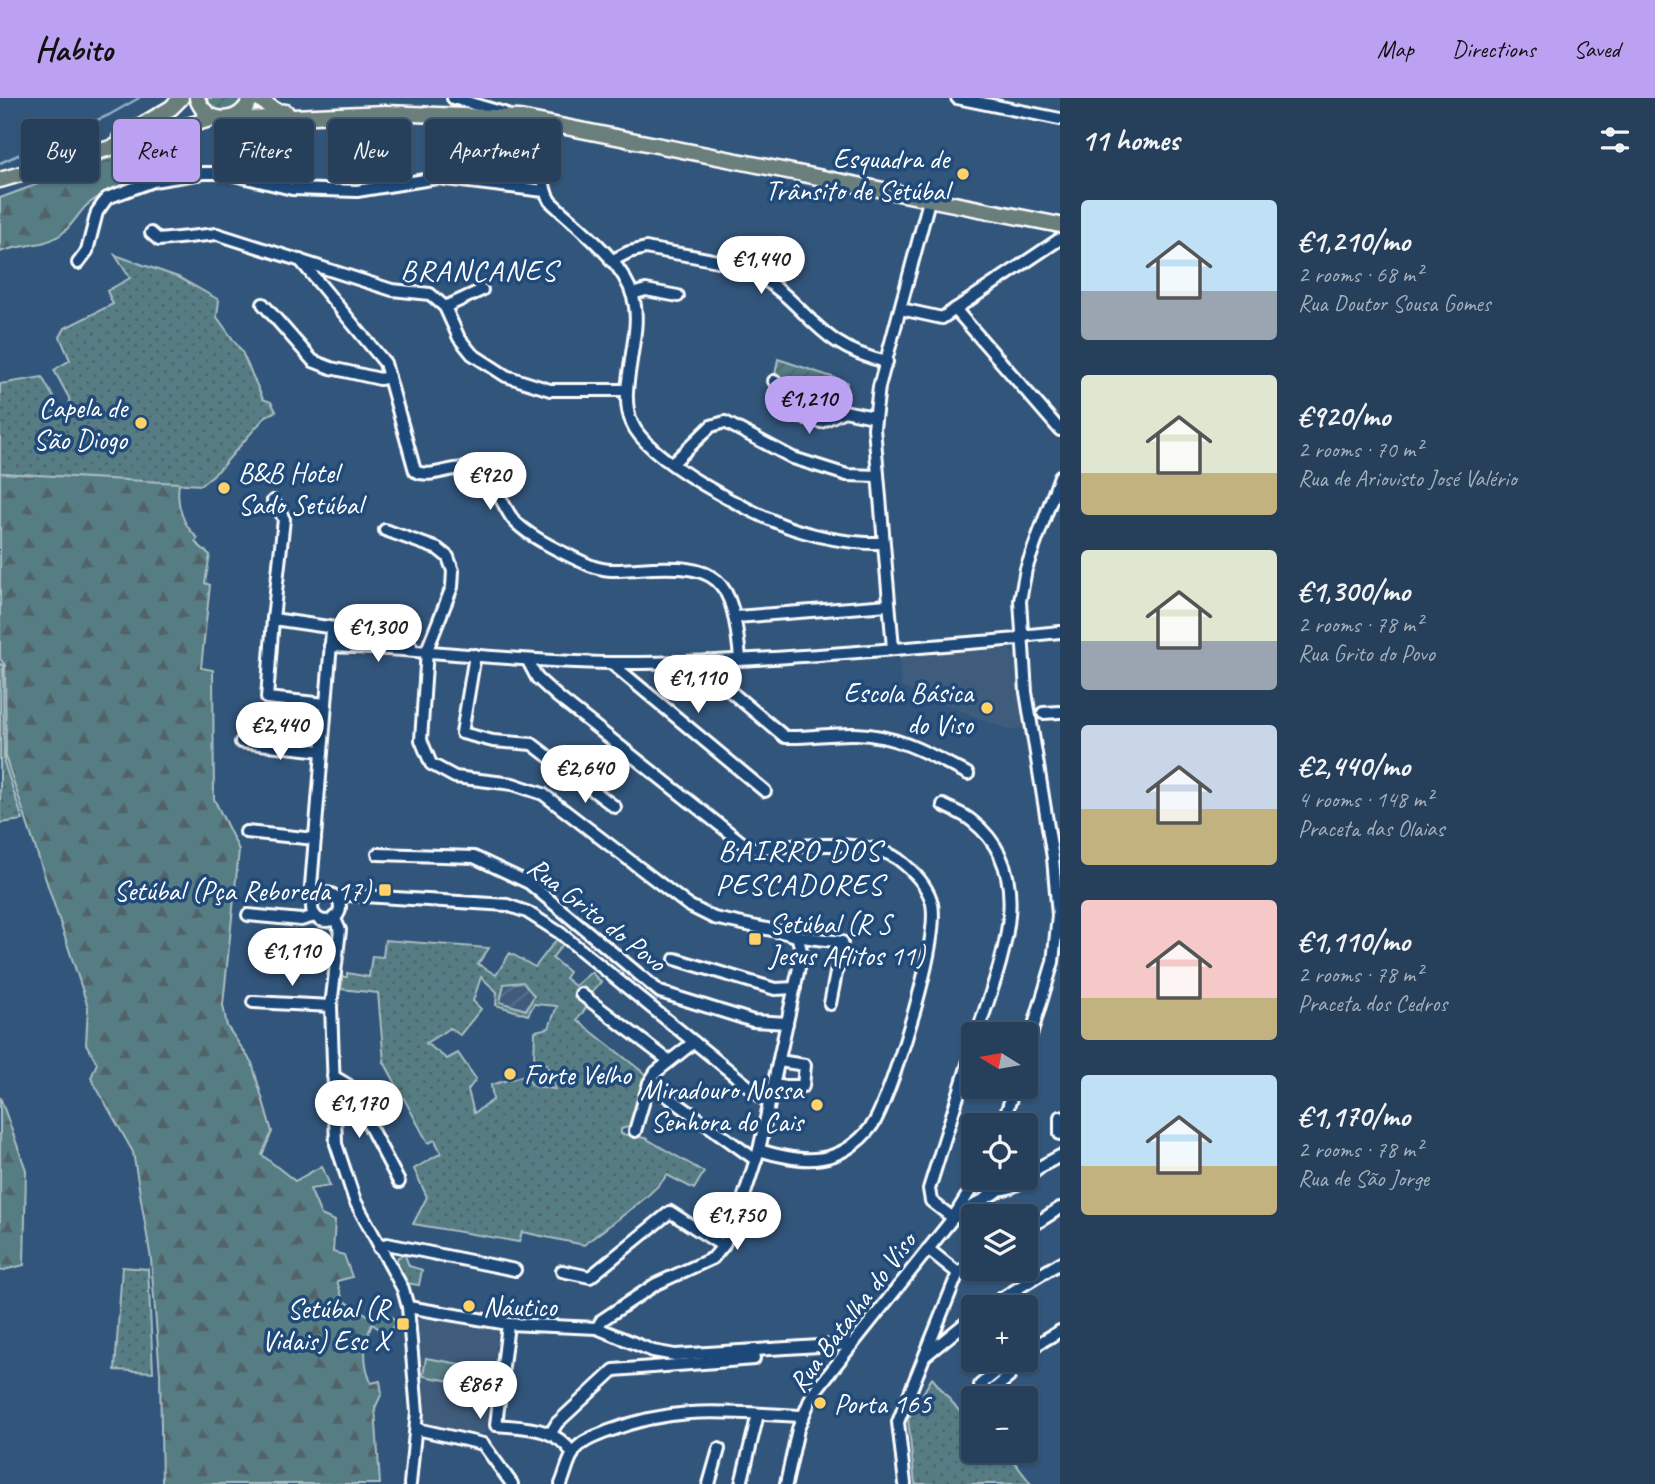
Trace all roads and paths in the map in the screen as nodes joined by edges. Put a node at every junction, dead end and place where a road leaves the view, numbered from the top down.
1 (181, 98) edge
2 (197, 98) edge
3 (251, 98) edge
4 (258, 98) edge
5 (453, 98) edge
6 (957, 98) edge
7 (301, 114) junction
8 (520, 117) junction
9 (219, 119) junction
10 (531, 119) edge
11 (1060, 119) edge
12 (214, 120) edge
13 (561, 125) edge
14 (107, 147) junction
15 (0, 180) edge
16 (543, 182) edge
17 (544, 191) junction
18 (930, 197) junction
19 (1060, 225) edge
20 (151, 233) dead end
21 (1060, 239) edge
22 (300, 260) junction
23 (611, 261) junction
24 (78, 263) dead end
25 (482, 290) dead end
26 (632, 294) junction
27 (678, 296) dead end
28 (263, 304) dead end
29 (445, 307) junction
30 (901, 309) junction
31 (955, 309) junction
32 (887, 362) junction
33 (389, 377) junction
34 (774, 381) dead end
35 (627, 390) junction
36 (874, 417) junction
37 (1060, 430) edge
38 (673, 464) junction
39 (878, 476) junction
40 (1059, 480) edge
41 (273, 501) dead end
42 (385, 530) dead end
43 (883, 543) junction
44 (888, 605) junction
45 (736, 617) junction
46 (273, 619) junction
47 (366, 629) junction
48 (1060, 632) edge
49 (332, 637) junction
50 (1020, 637) junction
51 (362, 647) junction
52 (893, 648) junction
53 (427, 650) junction
54 (475, 655) junction
55 (740, 659) junction
56 (528, 661) junction
57 (706, 661) junction
58 (611, 663) junction
59 (326, 704) junction
60 (1060, 712) edge
61 (1043, 713) dead end
62 (241, 742) dead end
63 (322, 751) junction
64 (968, 774) dead end
65 (765, 791) dead end
66 (943, 805) dead end
67 (615, 807) dead end
68 (246, 832) dead end
69 (315, 839) junction
70 (378, 854) dead end
71 (1056, 858) edge
72 (317, 897) junction
73 (336, 898) junction
74 (248, 915) dead end
75 (315, 916) junction
76 (334, 917) junction
77 (798, 939) junction
78 (675, 959) dead end
79 (795, 988) junction
80 (581, 994) dead end
81 (253, 1002) dead end
82 (830, 1004) dead end
83 (331, 1006) junction
84 (981, 1022) edge
85 (1035, 1022) edge
86 (787, 1023) junction
87 (694, 1042) junction
88 (668, 1060) junction
89 (779, 1061) junction
90 (333, 1076) junction
91 (649, 1083) junction
92 (773, 1086) junction
93 (961, 1086) edge
94 (769, 1103) junction
95 (1060, 1116) edge
96 (635, 1131) dead end
97 (1060, 1134) edge
98 (757, 1155) junction
99 (1060, 1156) edge
100 (1042, 1166) junction
101 (1038, 1168) edge
102 (399, 1182) dead end
103 (973, 1190) edge
104 (994, 1190) edge
105 (998, 1191) junction
106 (1060, 1208) edge
107 (953, 1218) junction
108 (1038, 1222) edge
109 (723, 1246) junction
110 (379, 1248) junction
111 (408, 1249) junction
112 (928, 1249) junction
113 (387, 1262) junction
114 (1060, 1263) edge
115 (515, 1270) dead end
116 (562, 1271) dead end
117 (961, 1271) edge
118 (958, 1273) junction
119 (1007, 1295) edge
120 (408, 1307) junction
121 (508, 1324) junction
122 (961, 1327) edge
123 (597, 1328) junction
124 (1060, 1331) edge
125 (852, 1344) junction
126 (1038, 1344) edge
127 (753, 1352) junction
128 (924, 1356) junction
129 (758, 1414) junction
130 (802, 1416) junction
131 (417, 1429) junction
132 (551, 1433) junction
133 (719, 1449) dead end
134 (573, 1454) junction
135 (410, 1484) edge
136 (512, 1484) edge
137 (561, 1484) edge
138 (709, 1484) edge
139 (741, 1484) edge
140 (788, 1484) edge
141 (905, 1484) edge

1 - 14 main road
2 - 9 main road
3 - 9 main road
4 - 7 main road
5 - 8 street
6 - 11 street
7 - 8 main road
7 - 9 main road
8 - 10 main road
12 - 14 main road
13 - 18 main road
14 - 15 main road
16 - 17 street
17 - 23 street
17 - 24 street
18 - 19 main road
18 - 30 street
20 - 22 street
21 - 31 street
22 - 29 street
22 - 33 street
23 - 26 street
23 - 32 street
25 - 29 street
26 - 27 street
26 - 35 street
28 - 33 street
29 - 35 street
30 - 31 street
30 - 32 street
31 - 37 street
32 - 36 street
33 - 45 street
34 - 36 street
35 - 38 street
36 - 39 street
38 - 39 street
38 - 43 street
39 - 43 street
40 - 50 street
41 - 46 street
42 - 53 street
43 - 44 street
44 - 45 street
44 - 52 street
45 - 55 street
46 - 49 street
46 - 59 street
47 - 49 street
47 - 51 street
47 - 53 street
48 - 50 street
49 - 51 street
49 - 59 street
50 - 52 street
50 - 71 street
51 - 53 street
52 - 55 street
53 - 54 street
53 - 77 street
54 - 56 street
54 - 67 street
55 - 57 street
56 - 58 street
56 - 98 street
57 - 58 street
57 - 64 street
58 - 65 street
59 - 63 street
60 - 61 street
62 - 63 street
63 - 69 street
66 - 84 street
68 - 69 street
69 - 72 street
70 - 86 street, Rua Grito do Povo
71 - 85 street
72 - 73 street
72 - 75 street
73 - 76 street
73 - 87 street
74 - 75 street
75 - 76 street
76 - 83 street
77 - 79 street
77 - 82 street
78 - 79 street
79 - 86 street
80 - 88 street
81 - 83 street
83 - 90 street
86 - 89 street
87 - 88 street
87 - 94 street
88 - 91 street
89 - 92 street
89 - 92 street
90 - 102 street
90 - 110 street
91 - 96 street
91 - 98 street
92 - 94 street
93 - 107 street
94 - 98 street
95 - 97 street
98 - 109 street
99 - 100 street
100 - 101 street
100 - 105 street
103 - 107 street, Rua Batalha do Viso
104 - 105 street
105 - 107 street
106 - 108 street
107 - 112 street, Rua Batalha do Viso
109 - 116 street
109 - 123 street
110 - 111 street
110 - 113 street
111 - 113 street
111 - 115 street
112 - 118 street
112 - 125 street, Rua Batalha do Viso
113 - 120 street
114 - 119 street
117 - 118 street
118 - 128 street
120 - 121 street
120 - 131 street
121 - 123 street
121 - 132 street
122 - 128 street
123 - 127 street
124 - 126 street
125 - 127 street
125 - 130 street, Rua Batalha do Viso
127 - 132 street
128 - 141 street
129 - 130 street
129 - 134 street
129 - 139 street
130 - 140 street, Rua Batalha do Viso
131 - 135 street
131 - 136 street
132 - 134 street
133 - 138 street
134 - 137 street

